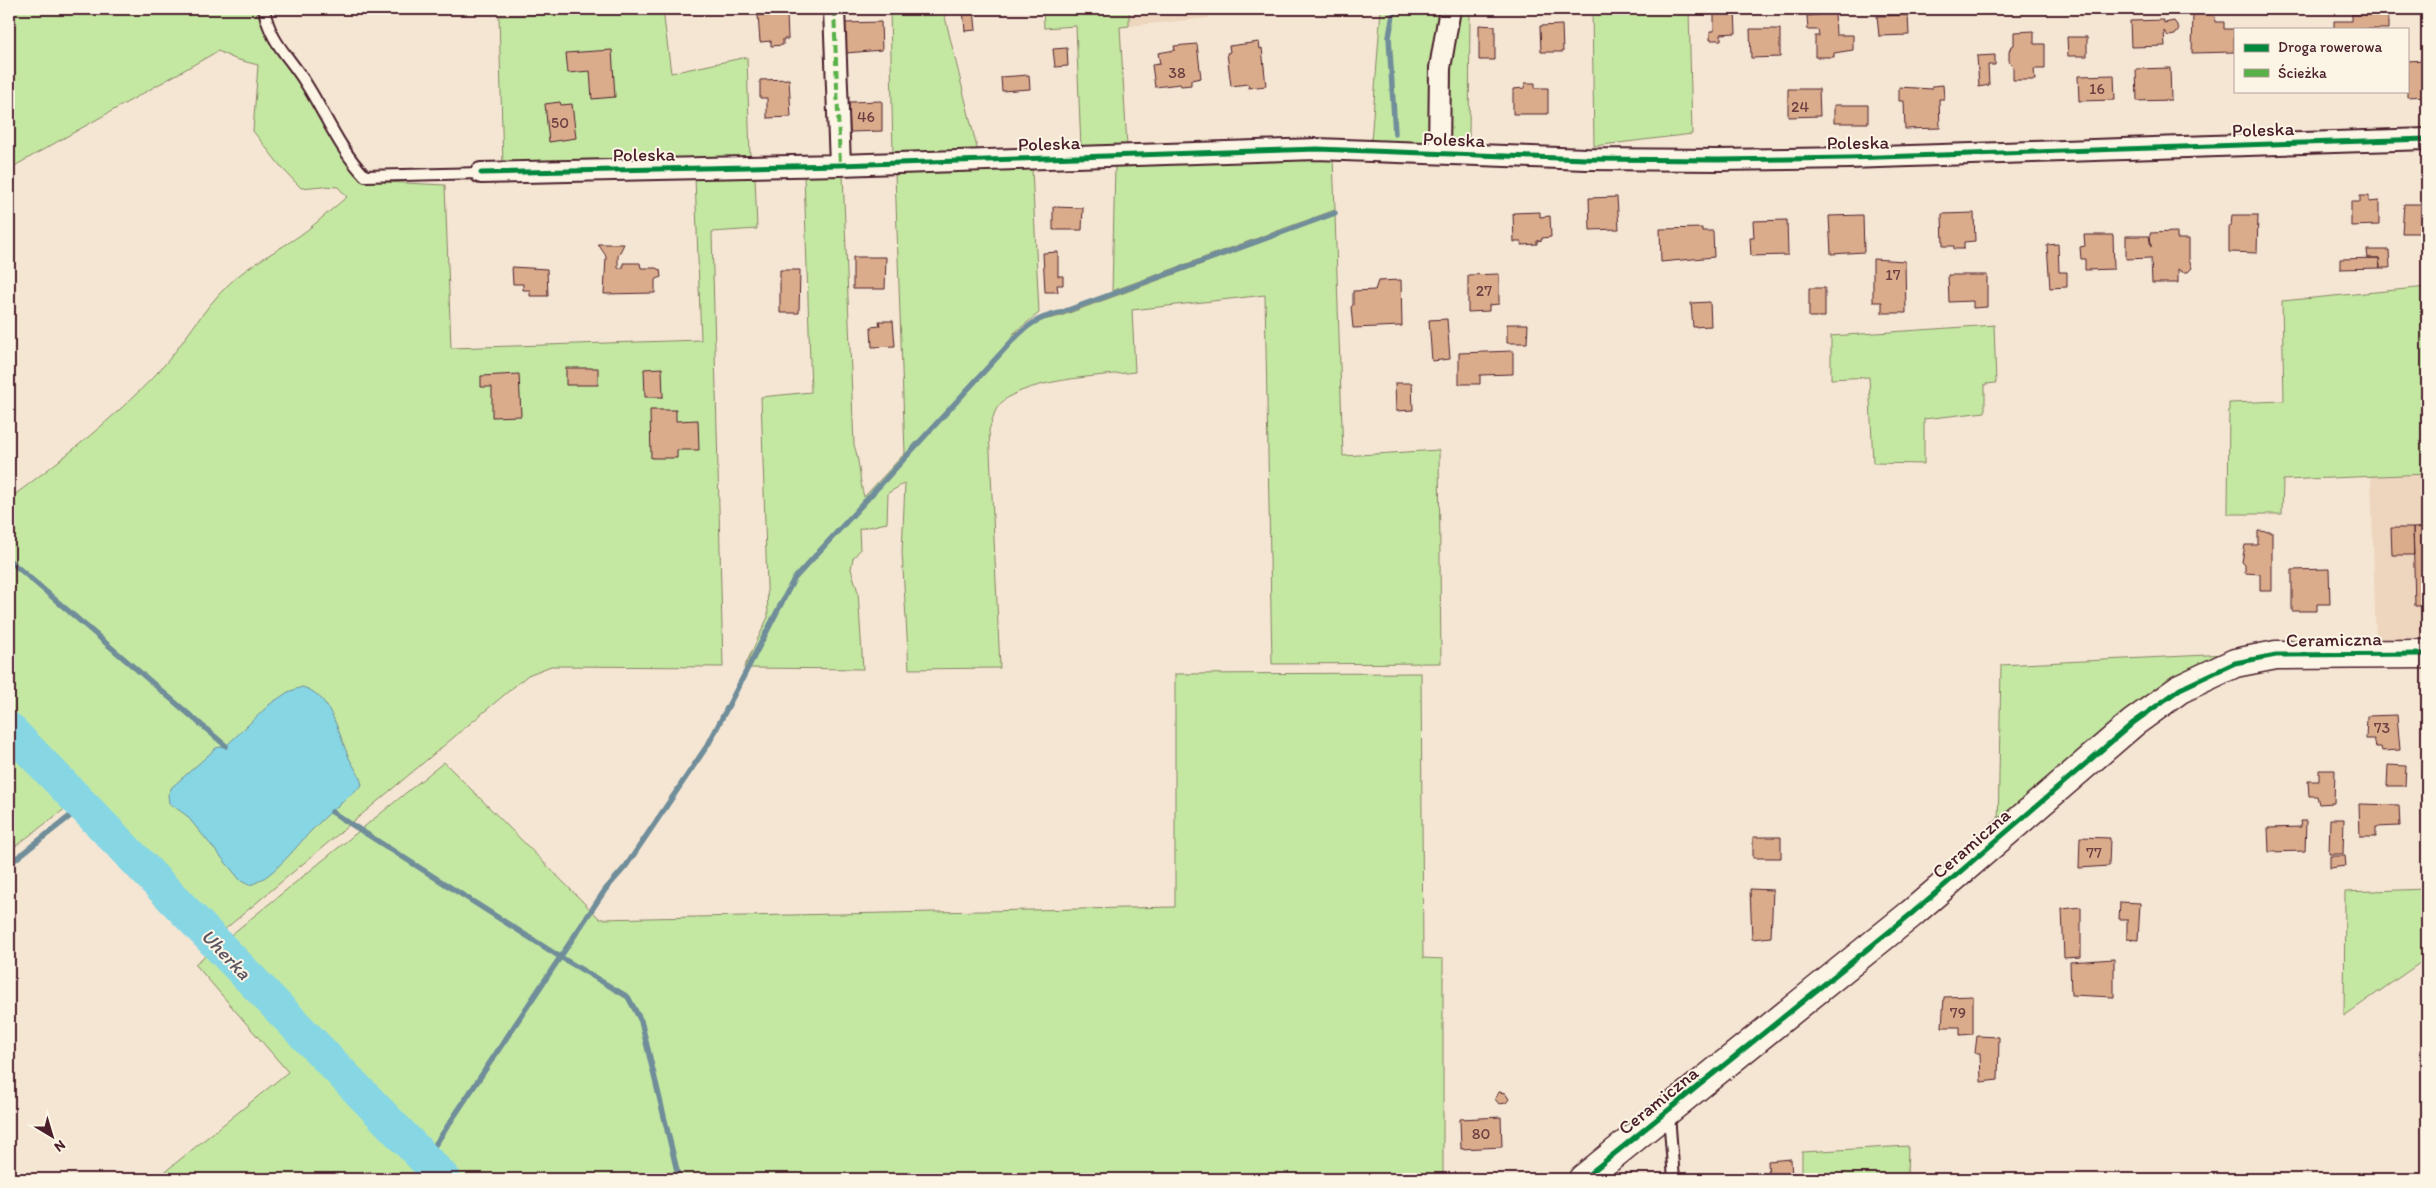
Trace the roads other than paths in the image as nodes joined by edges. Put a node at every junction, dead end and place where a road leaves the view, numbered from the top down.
1 (264, 9) edge
2 (834, 9) edge
3 (1450, 9) edge
4 (2427, 139) edge
5 (1439, 153) junction
6 (840, 165) junction
7 (481, 173) joint
8 (2427, 654) edge
9 (1669, 1111) junction
10 (1583, 1179) edge
11 (1674, 1179) edge

1 - 7 lane
2 - 6 street
3 - 5 street
4 - 5 street, Poleska
5 - 6 street, Poleska
6 - 7 street, Poleska
8 - 9 street, Ceramiczna
9 - 10 street, Ceramiczna
9 - 11 lane

